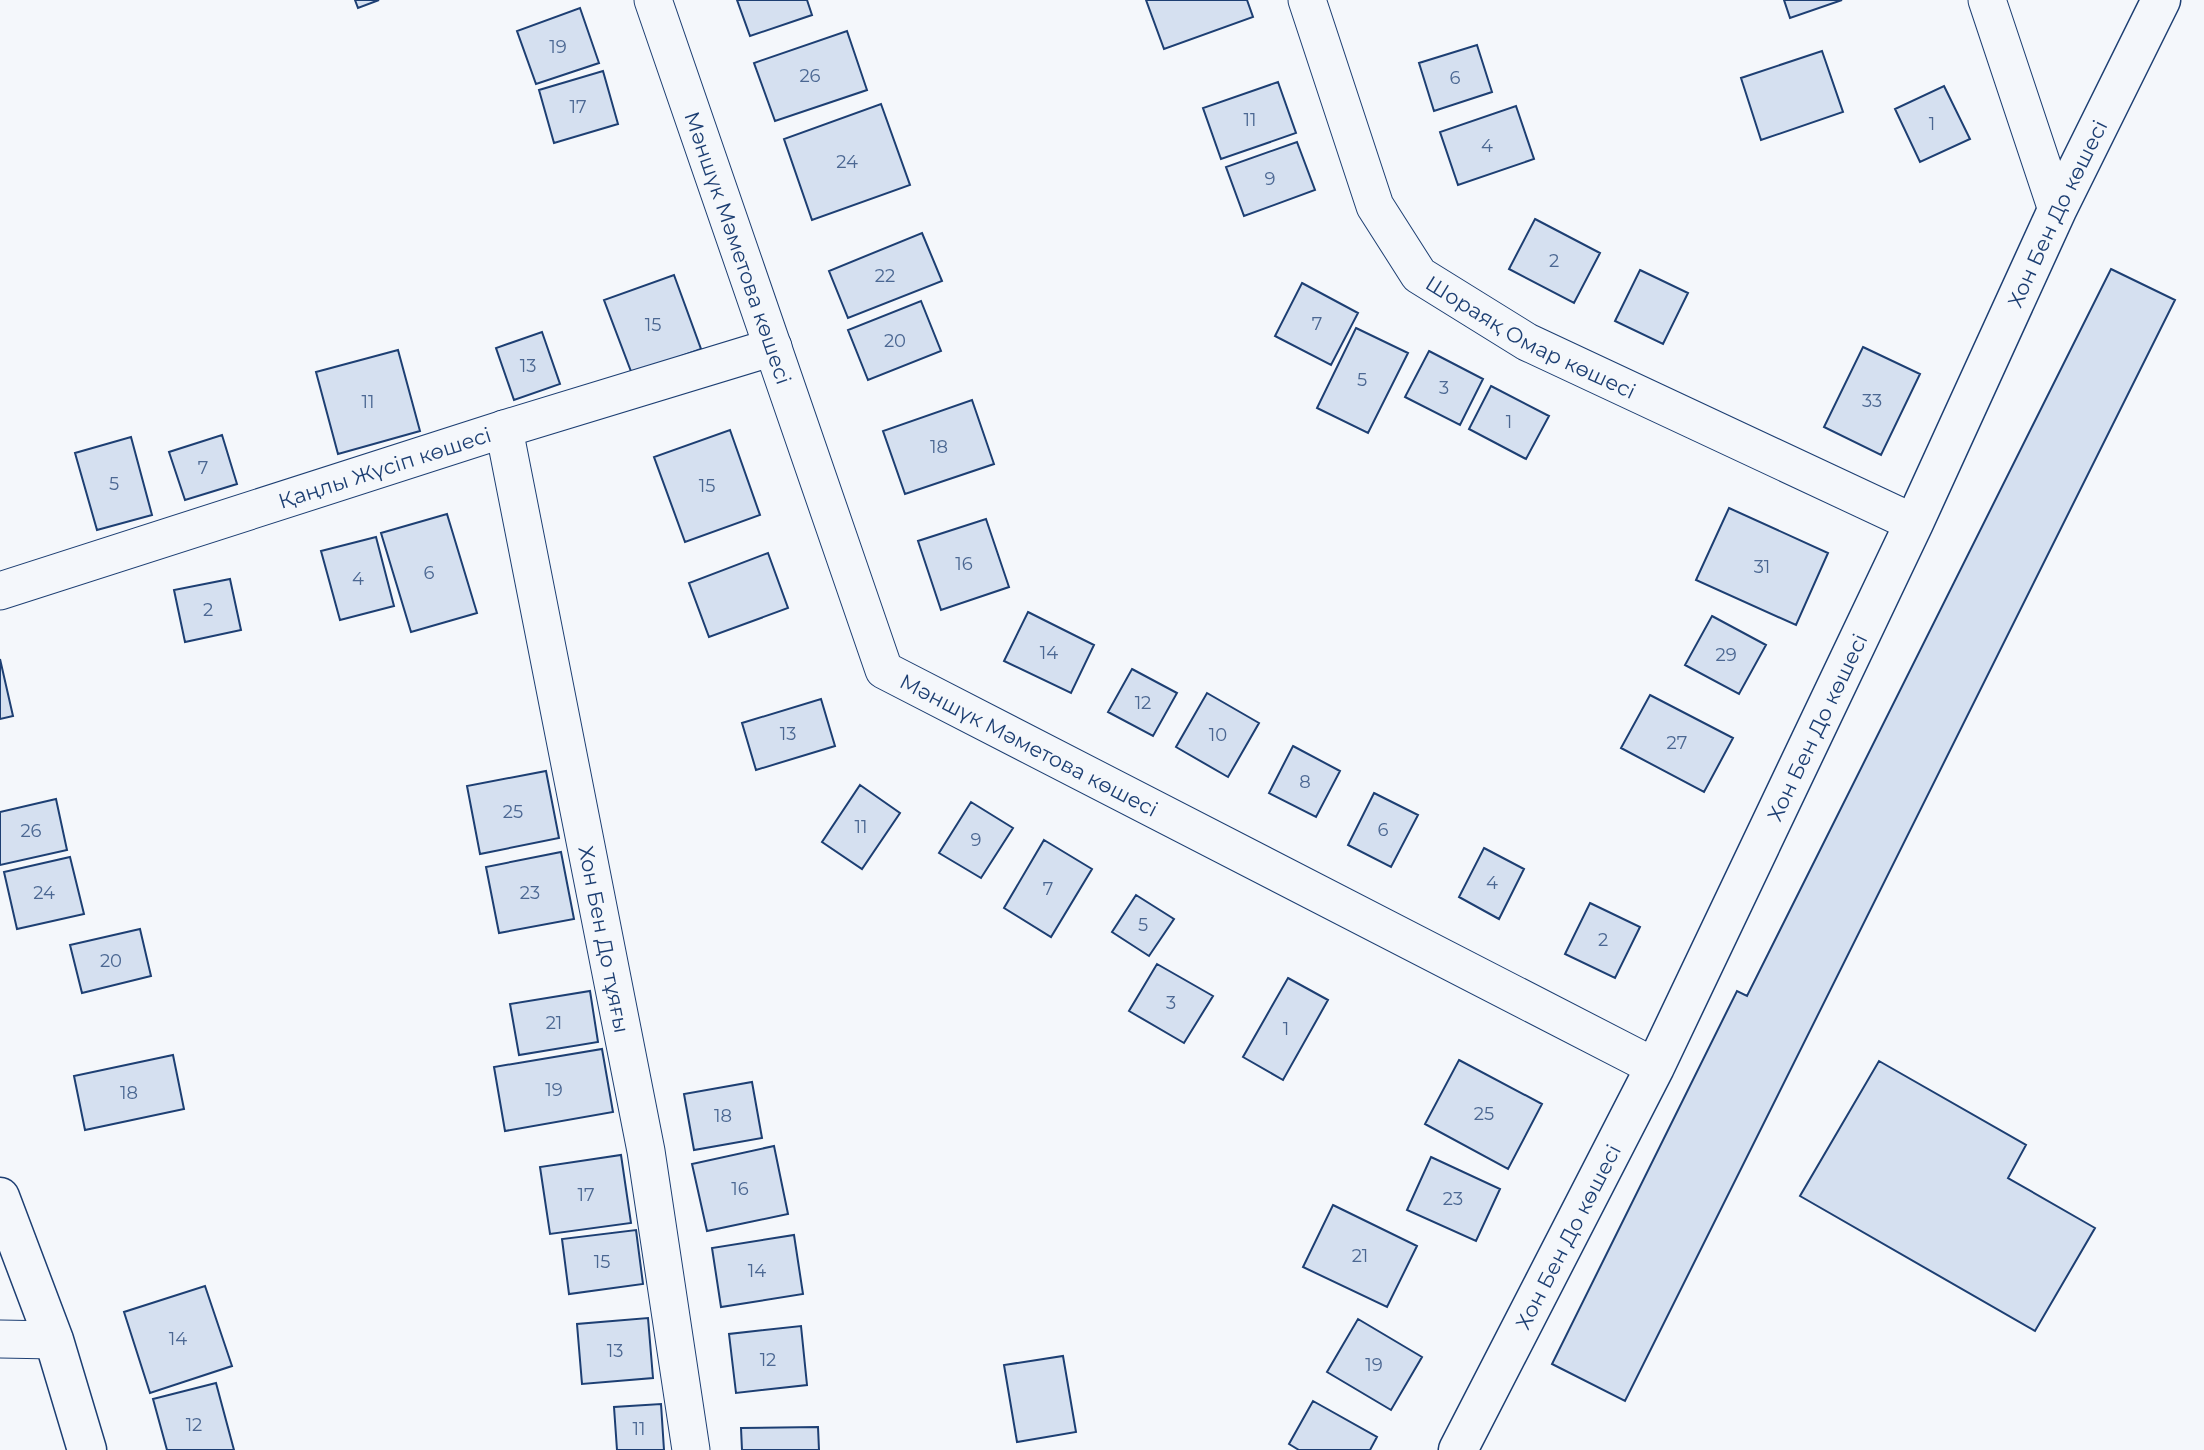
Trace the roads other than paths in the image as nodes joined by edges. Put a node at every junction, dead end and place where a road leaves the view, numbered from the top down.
1 (653, 0) edge
2 (1307, 0) edge
3 (1987, 0) edge
4 (2161, 0) edge
5 (2057, 210) junction
6 (773, 347) junction
7 (504, 429) junction
8 (1914, 523) junction
9 (0, 592) edge
10 (1655, 1068) junction
11 (0, 1197) edge
12 (0, 1339) edge
13 (54, 1340) junction
14 (87, 1450) edge
15 (691, 1450) edge
16 (1458, 1450) edge

1 - 6 street, Мәншүк Мәметова көшесі
2 - 8 street, Шораяқ Омар көшесі
3 - 5 street
4 - 5 street, Хон Бен До көшесі
5 - 8 street, Хон Бен До көшесі
6 - 7 street, Қаңлы Жүсіп көшесі
6 - 10 street, Мәншүк Мәметова көшесі
7 - 9 street, Қаңлы Жүсіп көшесі
7 - 15 street, Хон Бен До тұяғы
8 - 10 street, Хон Бен До көшесі
10 - 16 street, Хон Бен До көшесі
11 - 13 street
12 - 13 street
13 - 14 street

